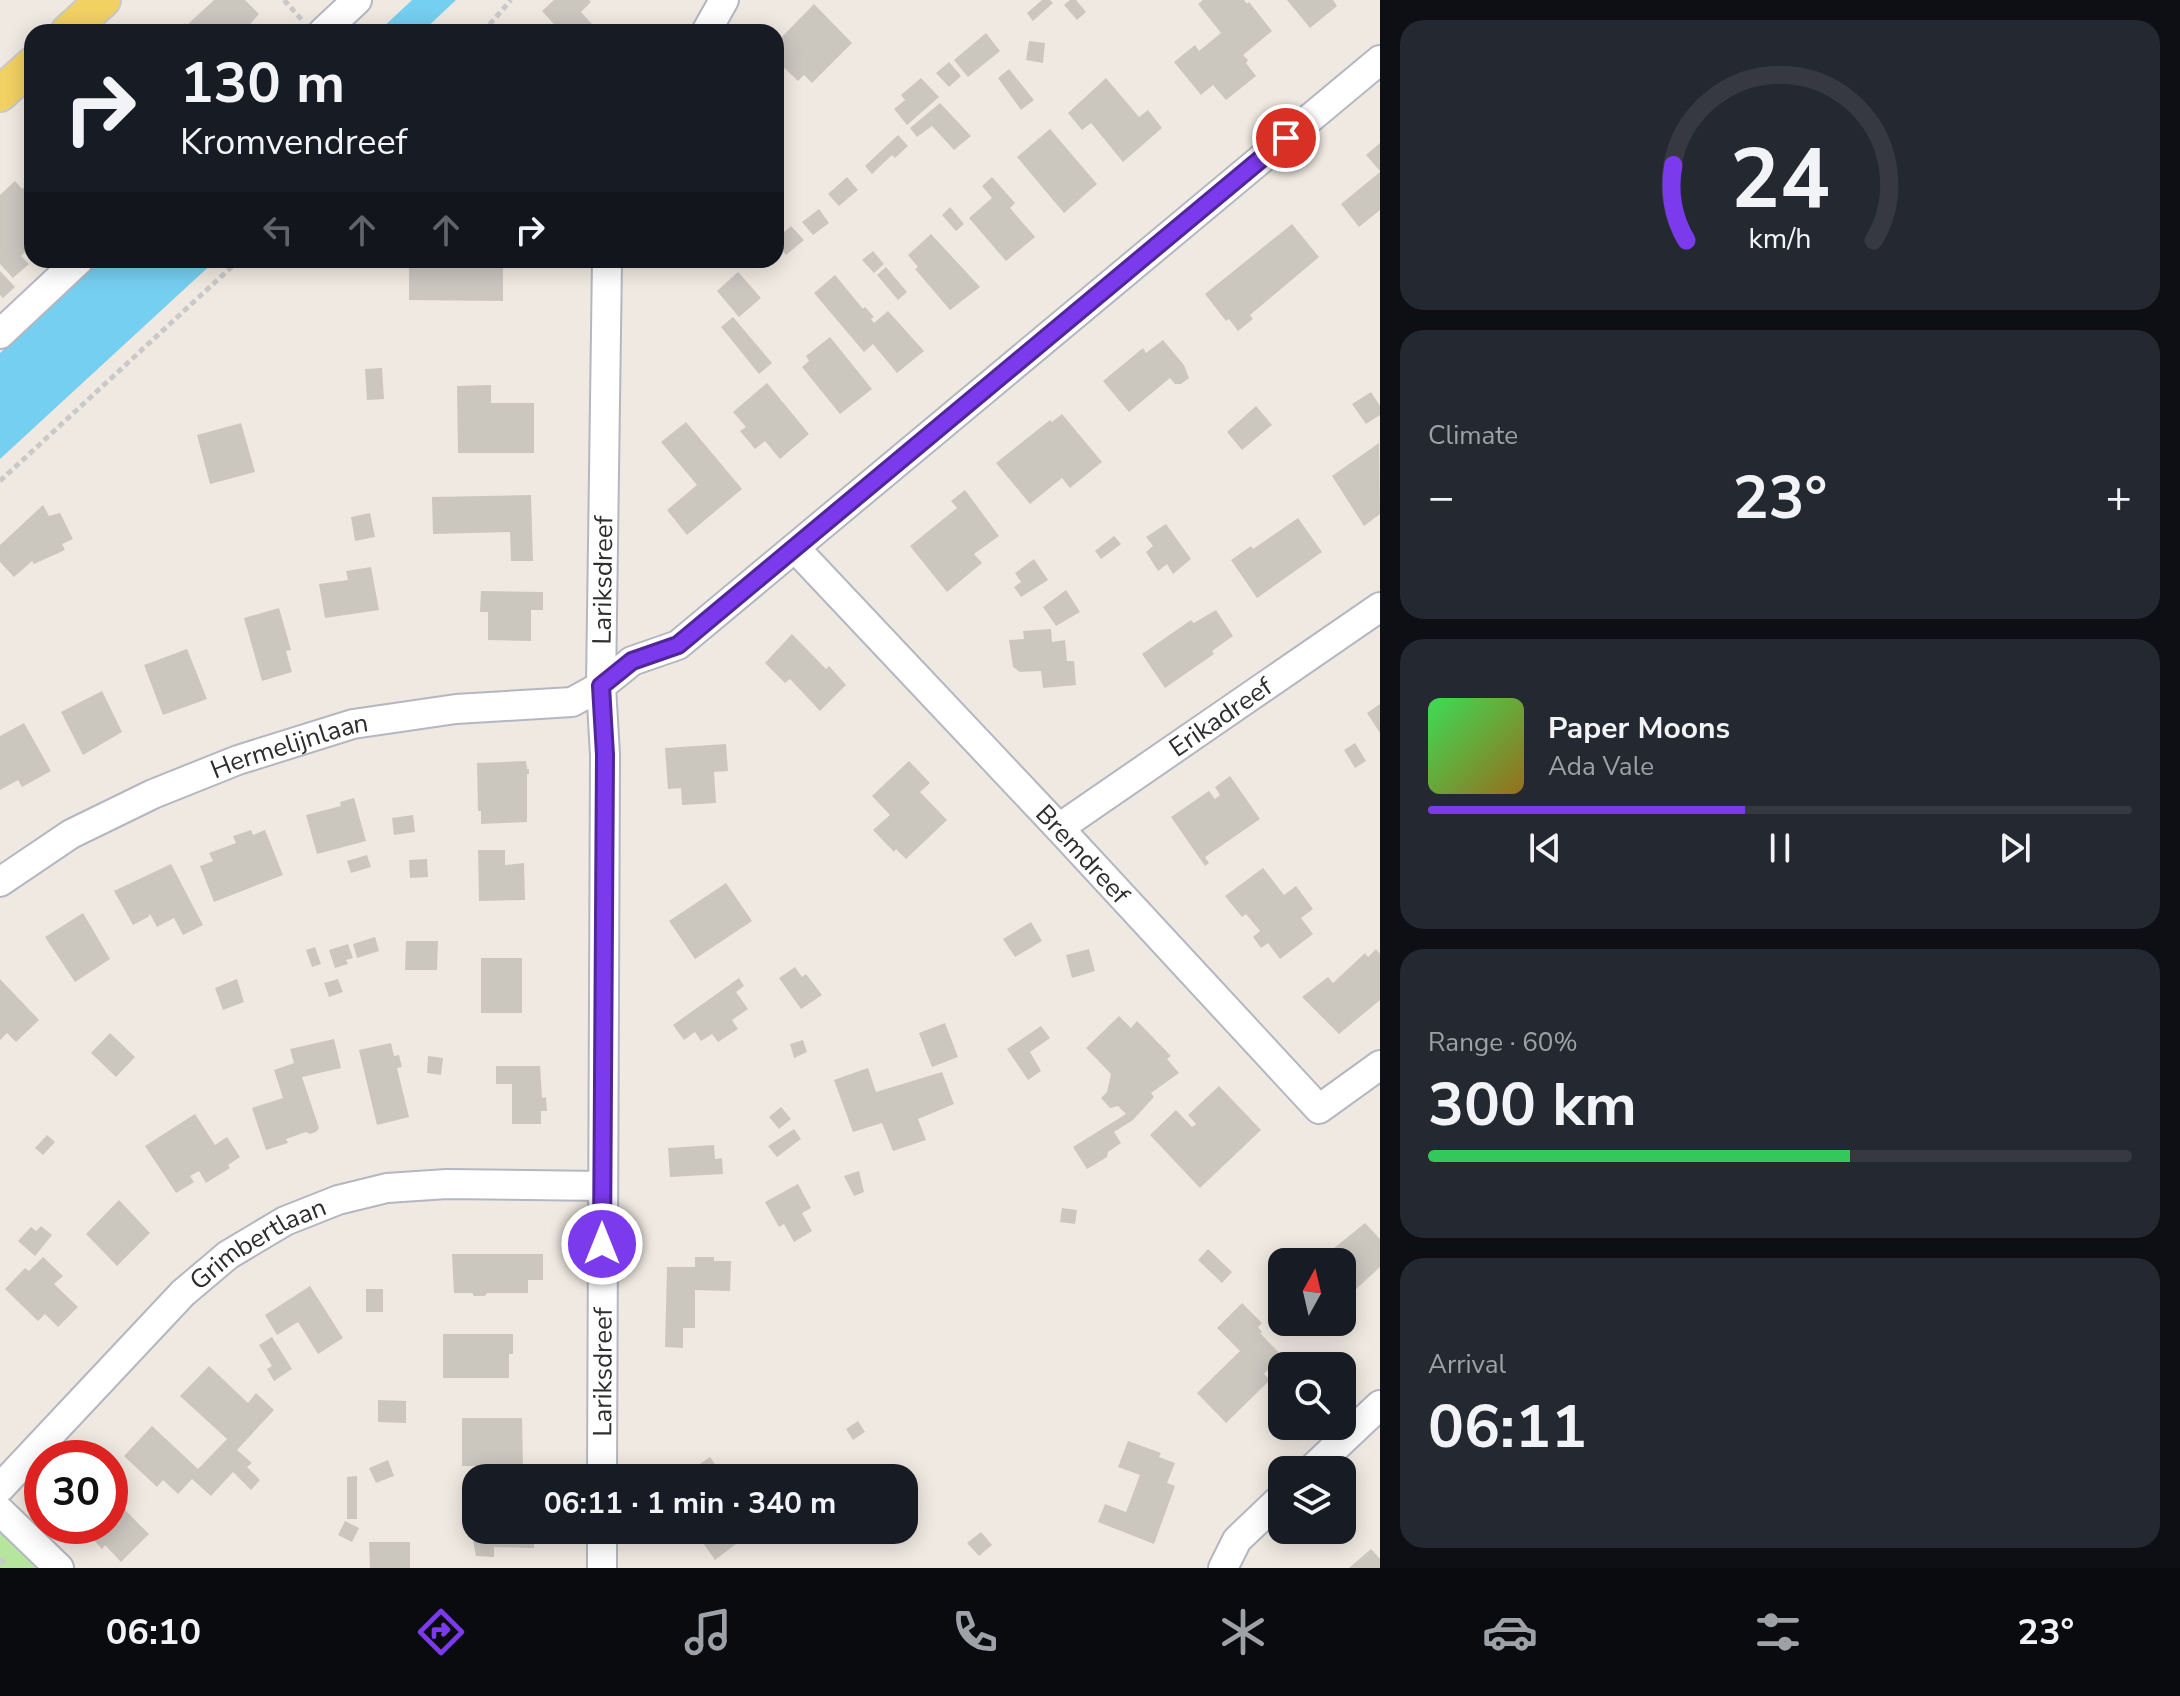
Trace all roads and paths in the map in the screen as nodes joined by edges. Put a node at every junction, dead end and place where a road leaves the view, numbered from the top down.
1 (103, 0) edge
2 (357, 0) edge
3 (511, 0) edge
4 (724, 0) edge
5 (77, 24) edge
6 (332, 24) edge
7 (490, 24) edge
8 (710, 24) edge
9 (1380, 60) edge
10 (24, 72) edge
11 (0, 94) edge
12 (70, 268) edge
13 (230, 268) edge
14 (607, 268) edge
15 (0, 334) edge
16 (0, 481) edge
17 (795, 548) junction
18 (1380, 607) edge
19 (601, 686) junction
20 (1059, 828) junction
21 (0, 882) edge
22 (1380, 1065) edge
23 (602, 1186) junction
24 (1380, 1405) edge
25 (1326, 1456) edge
26 (602, 1464) edge
27 (0, 1488) edge
28 (1268, 1510) edge
29 (0, 1511) edge
30 (602, 1544) edge
31 (59, 1568) edge
32 (602, 1568) edge
33 (1223, 1568) edge

1 - 5 main road
2 - 6 street
3 - 7 path
4 - 8 street
9 - 17 street, Hermelijnlaan
10 - 11 main road
12 - 15 street
13 - 16 path
14 - 19 street, Lariksdreef
17 - 19 street, Hermelijnlaan
17 - 20 street, Bremdreef
18 - 20 street, Erikadreef
19 - 21 street, Hermelijnlaan
19 - 23 street, Lariksdreef
20 - 22 street, Bremdreef
23 - 26 street, Lariksdreef
23 - 27 street, Grimbertlaan
24 - 25 street
28 - 33 street
29 - 31 street
30 - 32 street

